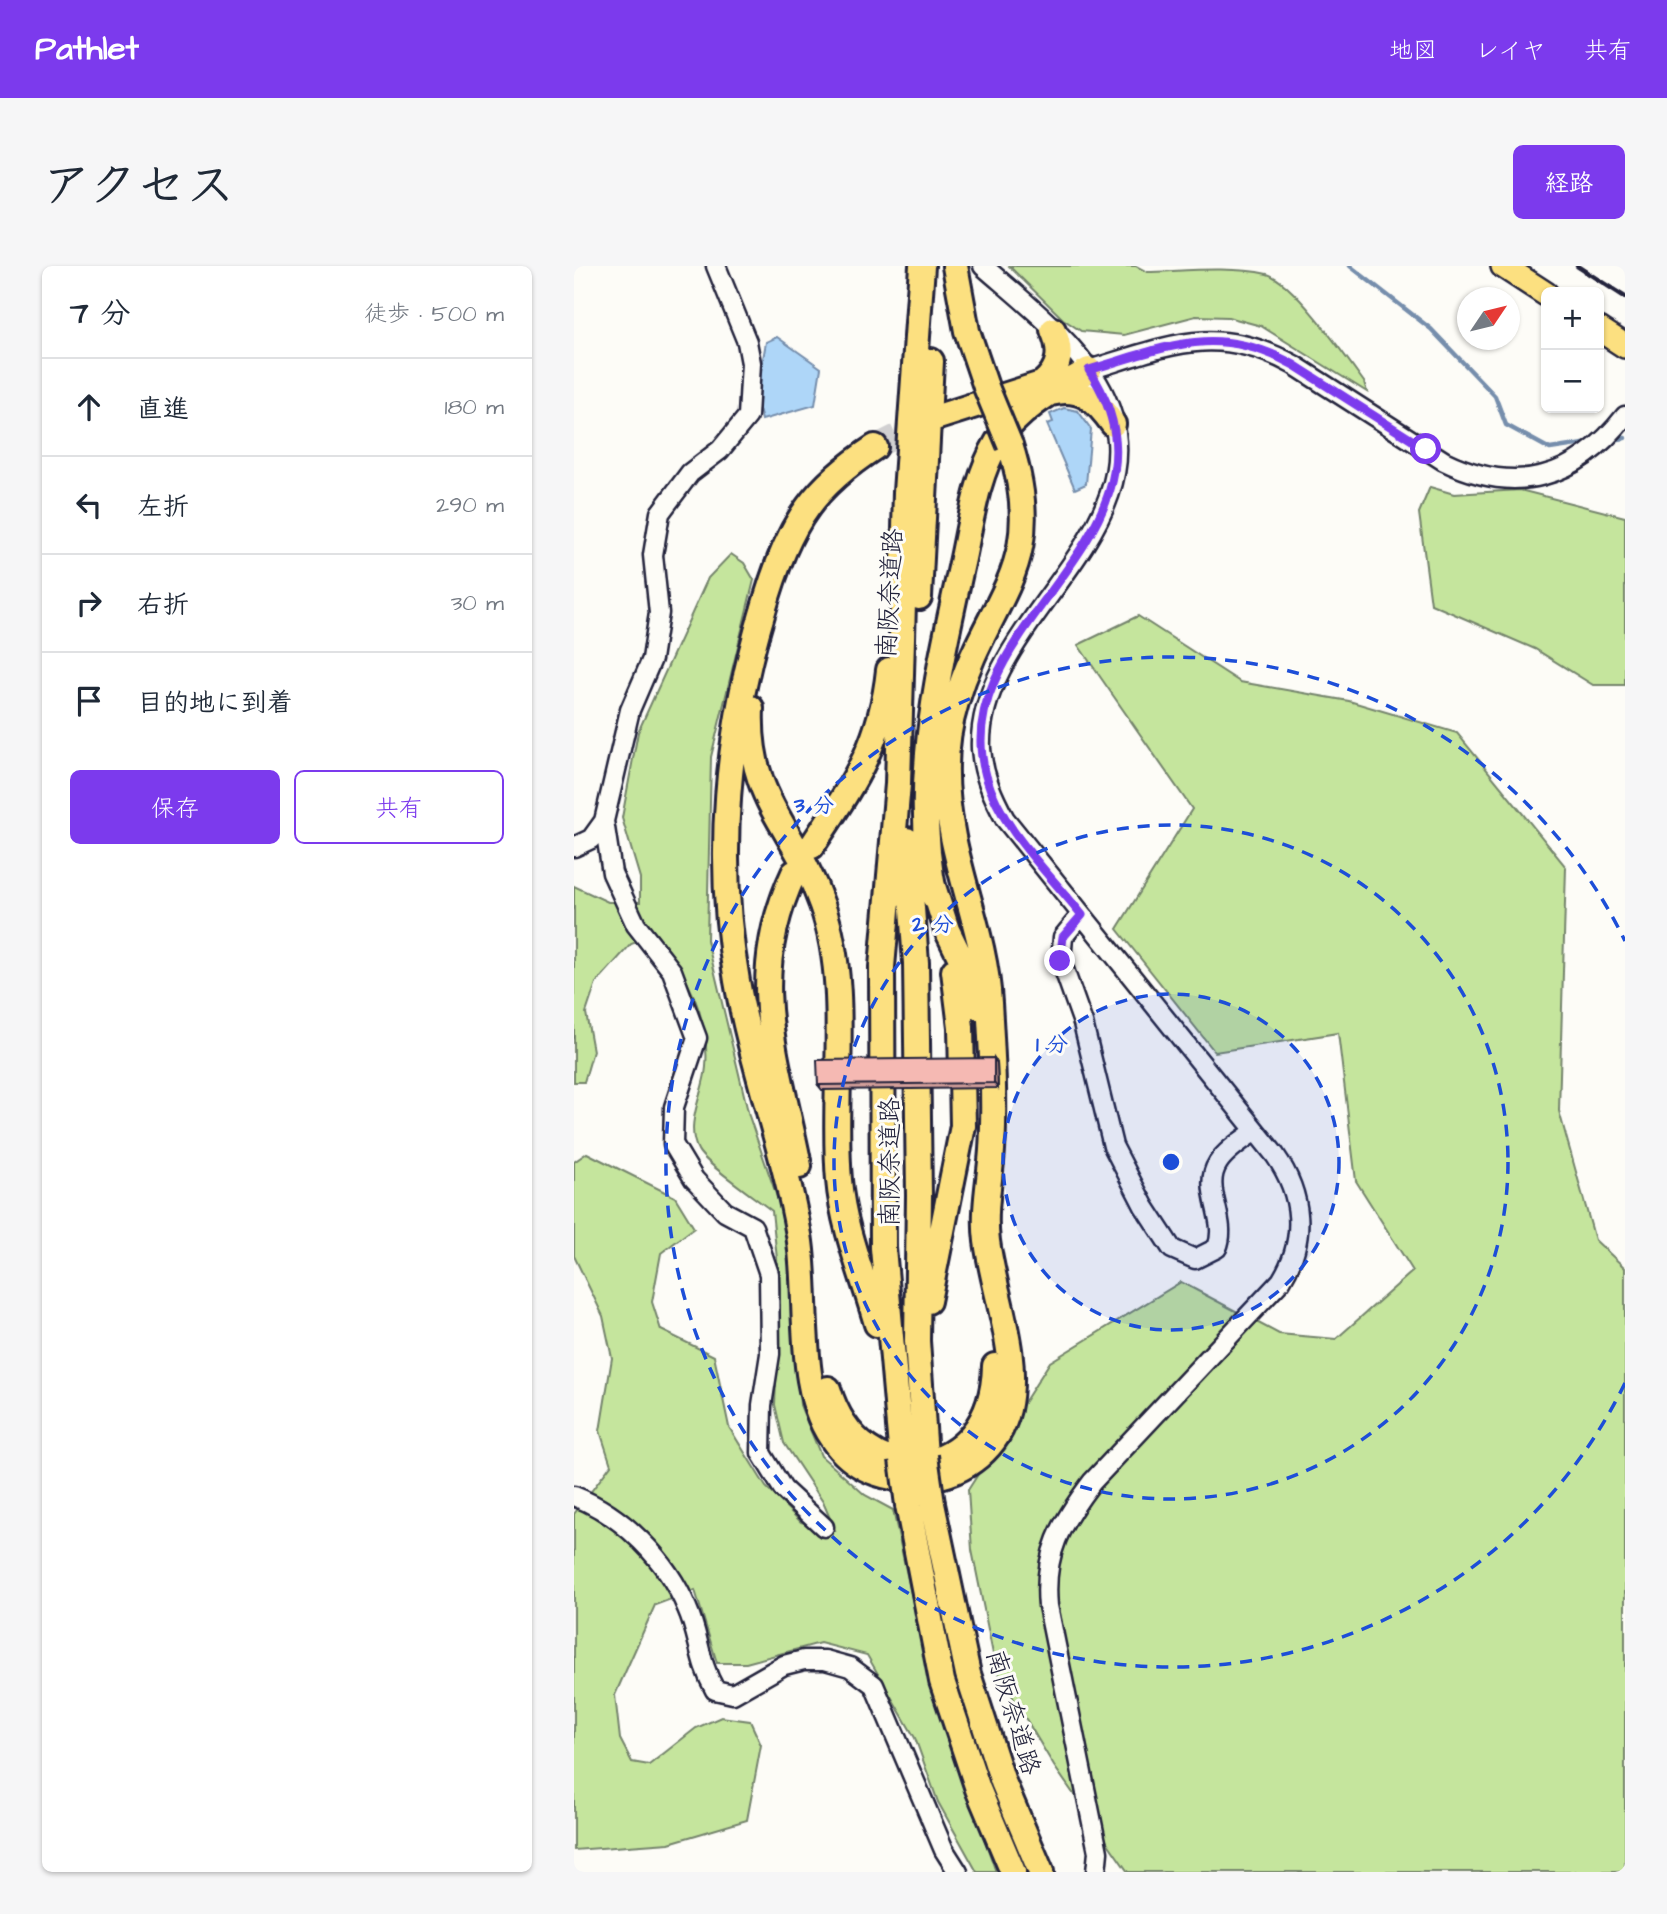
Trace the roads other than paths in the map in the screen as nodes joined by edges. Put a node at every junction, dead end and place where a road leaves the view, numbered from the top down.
1 (716, 266) edge
2 (983, 266) edge
3 (1503, 266) edge
4 (937, 270) edge
5 (1541, 292) edge
6 (1053, 330) junction
7 (1604, 332) edge
8 (1625, 346) edge
9 (1089, 370) junction
10 (1046, 388) junction
11 (1625, 416) edge
12 (938, 417) tunnel mouth
13 (1113, 424) junction
14 (875, 447) tunnel mouth
15 (905, 492) junction
16 (780, 560) junction
17 (604, 821) junction
18 (812, 846) dead end
19 (574, 847) edge
20 (794, 873) dead end
21 (932, 883) junction
22 (1082, 915) junction
23 (1255, 1130) junction
24 (906, 1380) junction
25 (574, 1496) edge
26 (920, 1505) junction
27 (824, 1527) dead end
28 (958, 1872) edge
29 (1013, 1872) edge
30 (1041, 1872) edge
31 (1096, 1872) edge

1 - 17 street
2 - 6 street
3 - 5 main road
4 - 15 highway, 南阪奈道路
4 - 16 highway, bridge
4 - 24 highway, 南阪奈道路
6 - 9 street
6 - 10 highway
7 - 8 main road
9 - 10 highway
9 - 11 street
9 - 13 street
10 - 12 highway
10 - 13 highway
10 - 21 highway
13 - 22 street
14 - 16 highway
15 - 18 highway
15 - 24 highway, 南阪奈道路
16 - 24 highway
17 - 19 street
17 - 27 street
20 - 21 highway
21 - 24 highway
22 - 23 street
22 - 23 street
23 - 31 street
24 - 26 highway, 南阪奈道路, bridge
25 - 28 street
26 - 29 highway, 南阪奈道路
26 - 30 highway, 南阪奈道路

